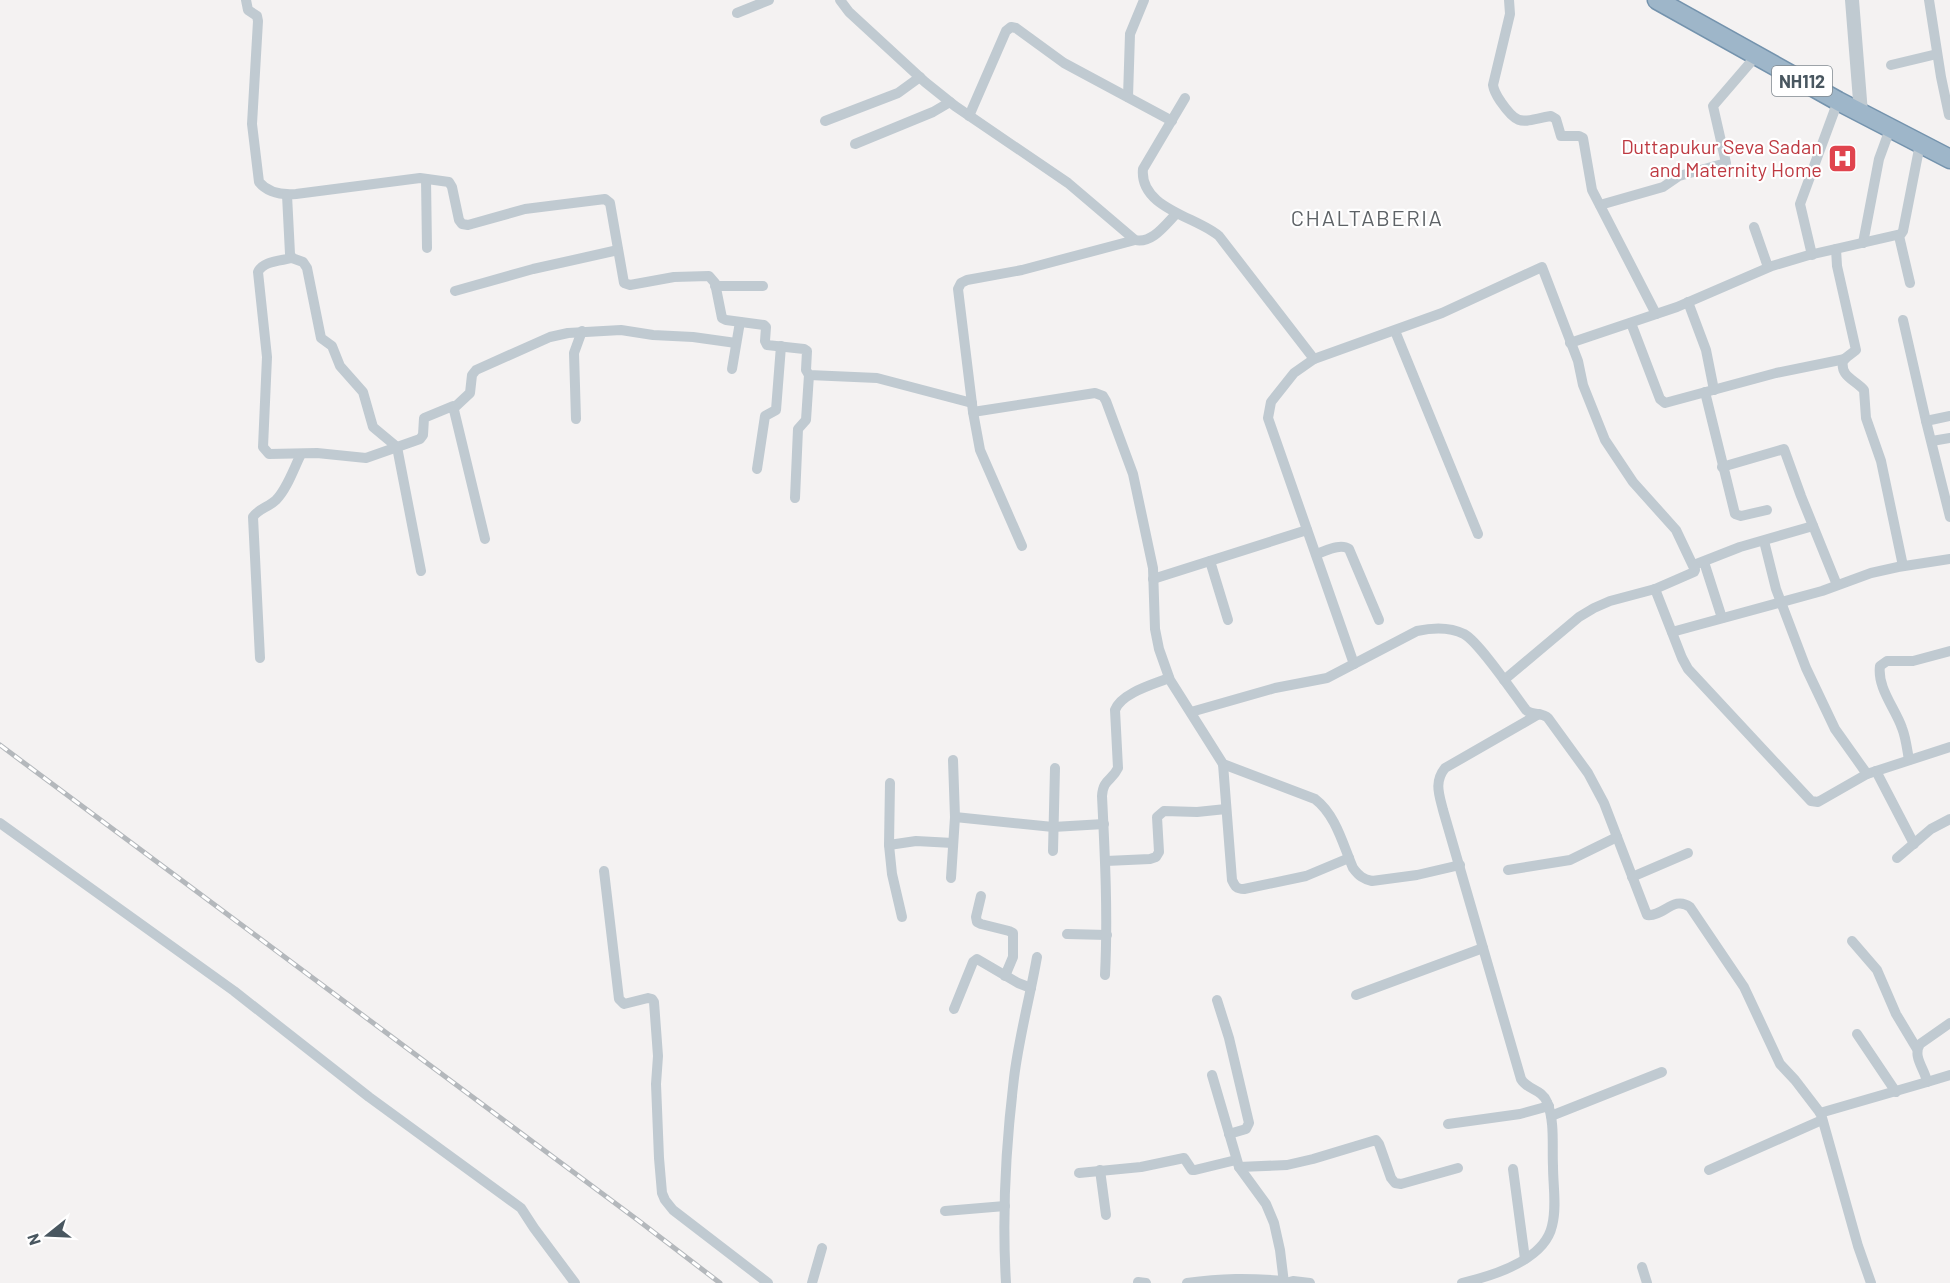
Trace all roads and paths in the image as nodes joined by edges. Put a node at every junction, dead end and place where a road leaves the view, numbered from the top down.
1 (246, 0) edge
2 (769, 0) edge
3 (840, 0) edge
4 (1144, 0) edge
5 (1509, 0) edge
6 (1657, 0) edge
7 (1852, 0) edge
8 (1929, 0) edge
9 (737, 13) dead end
10 (1937, 54) junction
11 (1756, 56) junction
12 (1891, 65) dead end
13 (920, 77) junction
14 (1128, 98) junction
15 (1185, 98) dead end
16 (1838, 101) junction
17 (950, 102) junction
18 (1861, 112) junction
19 (1949, 115) edge
20 (969, 116) junction
21 (825, 121) dead end
22 (1172, 121) junction
23 (1890, 129) junction
24 (855, 144) dead end
25 (1920, 144) junction
26 (1950, 159) edge
27 (426, 179) junction
28 (287, 195) junction
29 (1599, 206) junction
30 (1176, 214) junction
31 (1754, 227) dead end
32 (1899, 236) junction
33 (1135, 240) junction
34 (1863, 243) junction
35 (427, 248) dead end
36 (1836, 249) junction
37 (618, 250) junction
38 (1812, 255) junction
39 (291, 258) junction
40 (1768, 267) junction
41 (1910, 283) dead end
42 (715, 286) junction
43 (763, 286) dead end
44 (456, 291) dead end
45 (1688, 302) junction
46 (1656, 315) junction
47 (1903, 320) dead end
48 (740, 322) junction
49 (1630, 323) junction
50 (582, 331) junction
51 (1395, 331) junction
52 (736, 343) junction
53 (1570, 343) junction
54 (781, 346) junction
55 (1314, 359) junction
56 (1845, 359) junction
57 (732, 369) dead end
58 (809, 375) junction
59 (1710, 391) junction
60 (454, 407) junction
61 (973, 408) junction
62 (1950, 416) edge
63 (576, 419) dead end
64 (1926, 420) junction
65 (1950, 438) edge
66 (1932, 441) junction
67 (397, 447) junction
68 (301, 454) junction
69 (1722, 467) junction
70 (757, 469) dead end
71 (795, 498) dead end
72 (1767, 510) dead end
73 (1950, 517) edge
74 (1813, 526) junction
75 (1307, 530) junction
76 (1478, 534) dead end
77 (485, 539) dead end
78 (1764, 541) junction
79 (1022, 546) dead end
80 (1316, 554) junction
81 (1950, 559) edge
82 (1210, 561) junction
83 (1699, 563) junction
84 (1903, 566) junction
85 (421, 571) dead end
86 (1153, 579) junction
87 (1837, 585) junction
88 (1655, 589) junction
89 (1780, 601) junction
90 (1722, 618) junction
91 (1228, 620) dead end
92 (1379, 620) dead end
93 (1672, 632) junction
94 (1950, 651) edge
95 (260, 658) dead end
96 (1354, 664) junction
97 (1169, 678) junction
98 (1504, 680) junction
99 (1191, 712) junction
100 (1539, 714) junction
101 (1949, 749) edge
102 (953, 760) dead end
103 (1909, 760) junction
104 (1223, 764) junction
105 (1055, 768) dead end
106 (1871, 772) junction
107 (890, 783) dead end
108 (1226, 809) junction
109 (955, 817) junction
110 (1950, 819) edge
111 (0, 823) edge
112 (1104, 824) junction
113 (1053, 827) junction
114 (1617, 837) junction
115 (953, 843) junction
116 (889, 844) junction
117 (1914, 844) junction
118 (1053, 851) dead end
119 (1688, 853) dead end
120 (1349, 858) junction
121 (1897, 858) dead end
122 (1106, 861) junction
123 (1460, 865) junction
124 (1508, 870) dead end
125 (604, 871) dead end
126 (1632, 877) junction
127 (951, 878) dead end
128 (981, 896) dead end
129 (902, 917) dead end
130 (1067, 934) dead end
131 (1107, 935) junction
132 (1852, 941) dead end
133 (1483, 948) junction
134 (1037, 957) dead end
135 (1105, 975) dead end
136 (1005, 976) junction
137 (1031, 988) junction
138 (1356, 995) dead end
139 (1216, 1000) dead end
140 (954, 1009) dead end
141 (1950, 1023) edge
142 (1857, 1034) dead end
143 (1917, 1049) junction
144 (1662, 1072) dead end
145 (1950, 1075) edge
146 (1212, 1076) dead end
147 (1927, 1082) junction
148 (1896, 1092) junction
149 (1550, 1111) junction
150 (1821, 1117) junction
151 (1448, 1124) dead end
152 (1229, 1134) junction
153 (1238, 1163) junction
154 (1458, 1168) dead end
155 (1513, 1169) dead end
156 (1100, 1170) junction
157 (1709, 1170) dead end
158 (1079, 1173) dead end
159 (1005, 1206) junction
160 (945, 1211) dead end
161 (1106, 1215) dead end
162 (822, 1248) dead end
163 (1525, 1259) junction
164 (1642, 1267) dead end
165 (1284, 1282) edge
166 (1469, 1282) edge
167 (575, 1283) edge
168 (768, 1283) edge
169 (812, 1283) edge
170 (1005, 1283) edge
171 (1187, 1283) edge
172 (1310, 1283) edge
173 (1647, 1283) edge
174 (1871, 1283) edge

1 - 28 street
2 - 9 street
3 - 13 street
4 - 14 street
5 - 29 street
6 - 11 highway, NH112
7 - 18 street
8 - 10 street
10 - 12 street
10 - 19 street
11 - 16 highway, NH112
11 - 29 street
13 - 17 street
13 - 21 street
14 - 20 street
14 - 22 street
15 - 22 street
16 - 18 highway, NH112
16 - 38 street
17 - 20 street
17 - 24 street
18 - 23 highway, NH112
20 - 33 street
22 - 30 street
23 - 25 highway, NH112
23 - 34 street
25 - 26 highway, NH112
25 - 32 street
27 - 28 street
27 - 35 street
27 - 37 street
28 - 39 street
29 - 46 street
30 - 33 street
30 - 55 street
31 - 40 street
32 - 34 street
32 - 41 street
33 - 61 street
34 - 36 street
36 - 38 street
36 - 56 street
37 - 42 street
37 - 44 street
38 - 40 street
39 - 67 street
39 - 68 street
40 - 45 street
42 - 43 street
42 - 48 street
45 - 46 street
45 - 59 street
46 - 49 street
47 - 64 street
48 - 52 street
48 - 54 street
49 - 53 street
49 - 59 street
50 - 52 street
50 - 60 street
50 - 63 street
51 - 53 street
51 - 55 street
51 - 76 street
52 - 57 street
53 - 83 street
54 - 58 street
54 - 70 street
55 - 75 street
56 - 59 street
56 - 84 street
58 - 61 street
58 - 71 street
59 - 69 street
60 - 67 street
60 - 77 street
61 - 79 street
61 - 86 street
62 - 64 street
64 - 66 street
65 - 66 street
66 - 73 street
67 - 68 street
67 - 85 street
68 - 95 street
69 - 72 street
69 - 74 street
74 - 78 street
74 - 87 street
75 - 80 street
75 - 82 street
78 - 83 street
78 - 89 street
80 - 92 street
80 - 96 street
81 - 84 street
82 - 86 street
82 - 91 street
83 - 88 street
83 - 90 street
84 - 87 street
86 - 97 street
87 - 89 street
88 - 93 street
88 - 98 street
89 - 90 street
89 - 106 street
90 - 93 street
93 - 106 street
94 - 103 street
96 - 98 street
96 - 99 street
97 - 99 street
97 - 112 street
98 - 100 street
99 - 104 street
100 - 114 street
100 - 123 street
101 - 103 street
102 - 109 street
103 - 106 street
104 - 108 street
104 - 120 street
105 - 113 street
106 - 117 street
107 - 116 street
108 - 120 street
108 - 122 street
109 - 113 street
109 - 115 street
110 - 117 street
111 - 167 street
112 - 113 street
112 - 122 street
113 - 118 street
114 - 124 street
114 - 126 street
115 - 116 street
115 - 127 street
116 - 129 street
117 - 121 street
119 - 126 street
120 - 123 street
122 - 131 street
123 - 133 street
125 - 168 street
126 - 150 street
128 - 136 street
130 - 131 street
131 - 135 street
132 - 143 street
133 - 138 street
133 - 149 street
134 - 137 street
136 - 137 street
136 - 140 street
137 - 159 street
139 - 152 street
141 - 143 street
142 - 148 street
143 - 147 street
144 - 149 street
145 - 147 street
146 - 152 street
147 - 148 street
148 - 150 street
149 - 151 street
149 - 163 street
150 - 157 street
150 - 174 street
152 - 153 street
153 - 154 street
153 - 156 street
153 - 165 street
155 - 163 street
156 - 158 street
156 - 161 street
159 - 160 street
159 - 170 street
162 - 169 street
163 - 166 street
164 - 173 street
165 - 171 street
165 - 172 street

